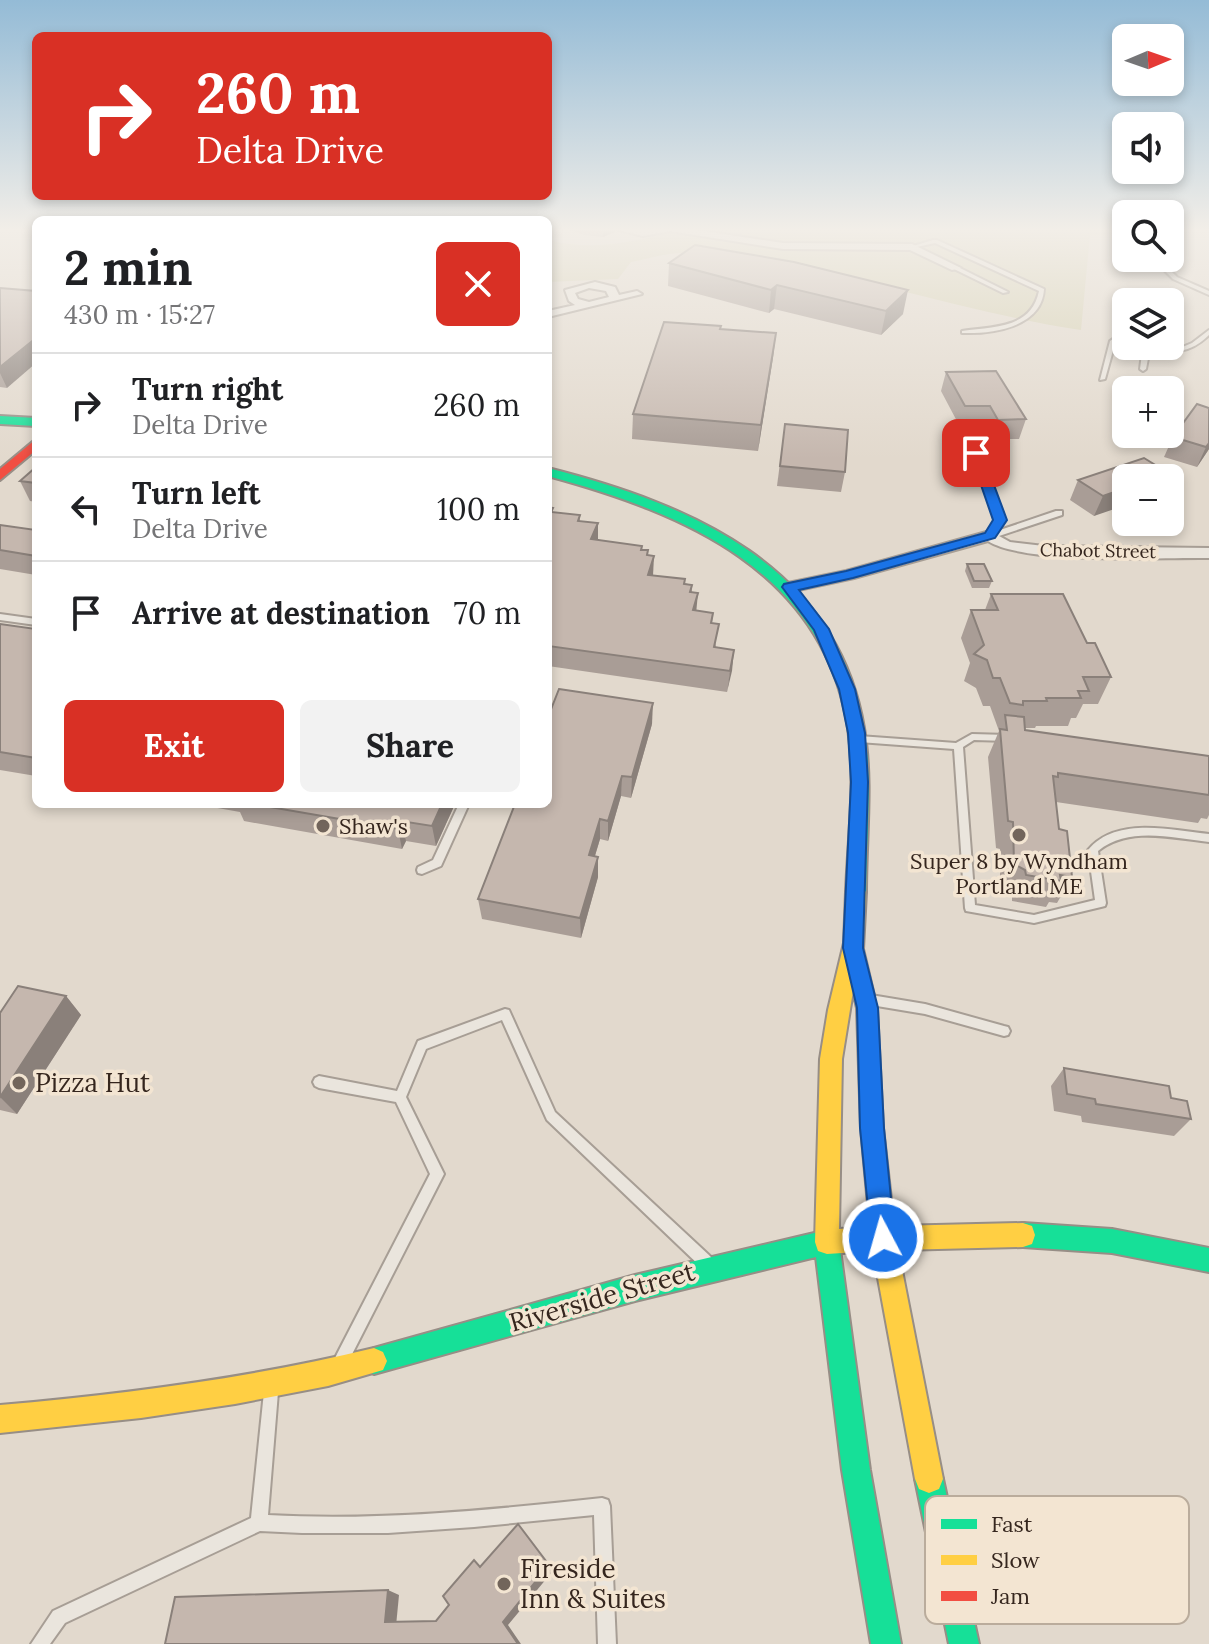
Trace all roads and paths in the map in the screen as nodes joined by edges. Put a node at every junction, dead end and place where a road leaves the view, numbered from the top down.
1 (586, 306) edge
2 (1036, 306) edge
3 (552, 313) edge
4 (964, 332) dead end
5 (1209, 332) edge
6 (1112, 344) edge
7 (1184, 350) edge
8 (1145, 360) edge
9 (1143, 369) dead end
10 (1102, 379) dead end
11 (0, 411) edge
12 (32, 413) edge
13 (0, 420) edge
14 (32, 423) edge
15 (32, 427) edge
16 (960, 436) dead end
17 (32, 447) edge
18 (0, 455) edge
19 (552, 473) edge
20 (0, 476) edge
21 (1059, 513) dead end
22 (990, 536) junction
23 (1209, 553) edge
24 (789, 587) junction
25 (0, 617) edge
26 (32, 621) edge
27 (857, 739) junction
28 (1023, 740) edge
29 (958, 746) junction
30 (462, 808) edge
31 (1209, 838) edge
32 (422, 870) dead end
33 (853, 948) junction
34 (865, 999) junction
35 (1004, 1031) dead end
36 (319, 1082) dead end
37 (400, 1097) junction
38 (883, 1238) junction
39 (827, 1242) junction
40 (1209, 1260) edge
41 (711, 1267) junction
42 (336, 1371) junction
43 (272, 1386) junction
44 (0, 1419) edge
45 (932, 1496) edge
46 (259, 1523) junction
47 (960, 1624) edge
48 (40, 1644) edge
49 (607, 1644) edge
50 (886, 1644) edge
51 (964, 1644) edge

1 - 3 street
2 - 4 lane
5 - 7 lane
6 - 10 lane
8 - 9 lane
11 - 12 main road
13 - 14 main road
15 - 18 main road
16 - 22 lane
17 - 20 main road
19 - 24 main road
21 - 22 lane
22 - 23 street, Chabot Street
22 - 24 street
24 - 27 main road
25 - 26 lane
27 - 29 lane
27 - 33 main road
28 - 29 lane
29 - 31 lane
30 - 32 lane
33 - 34 main road
33 - 39 main road
34 - 35 lane
34 - 38 main road
36 - 37 lane
37 - 41 lane
37 - 42 lane
38 - 39 main road, Riverside Street
38 - 40 main road, Riverside Street
38 - 45 main road
39 - 41 main road, Riverside Street
39 - 50 main road
41 - 42 main road, Riverside Street
42 - 43 main road, Riverside Street
43 - 44 main road, Riverside Street
43 - 46 lane
46 - 48 lane
46 - 49 lane
47 - 51 main road

